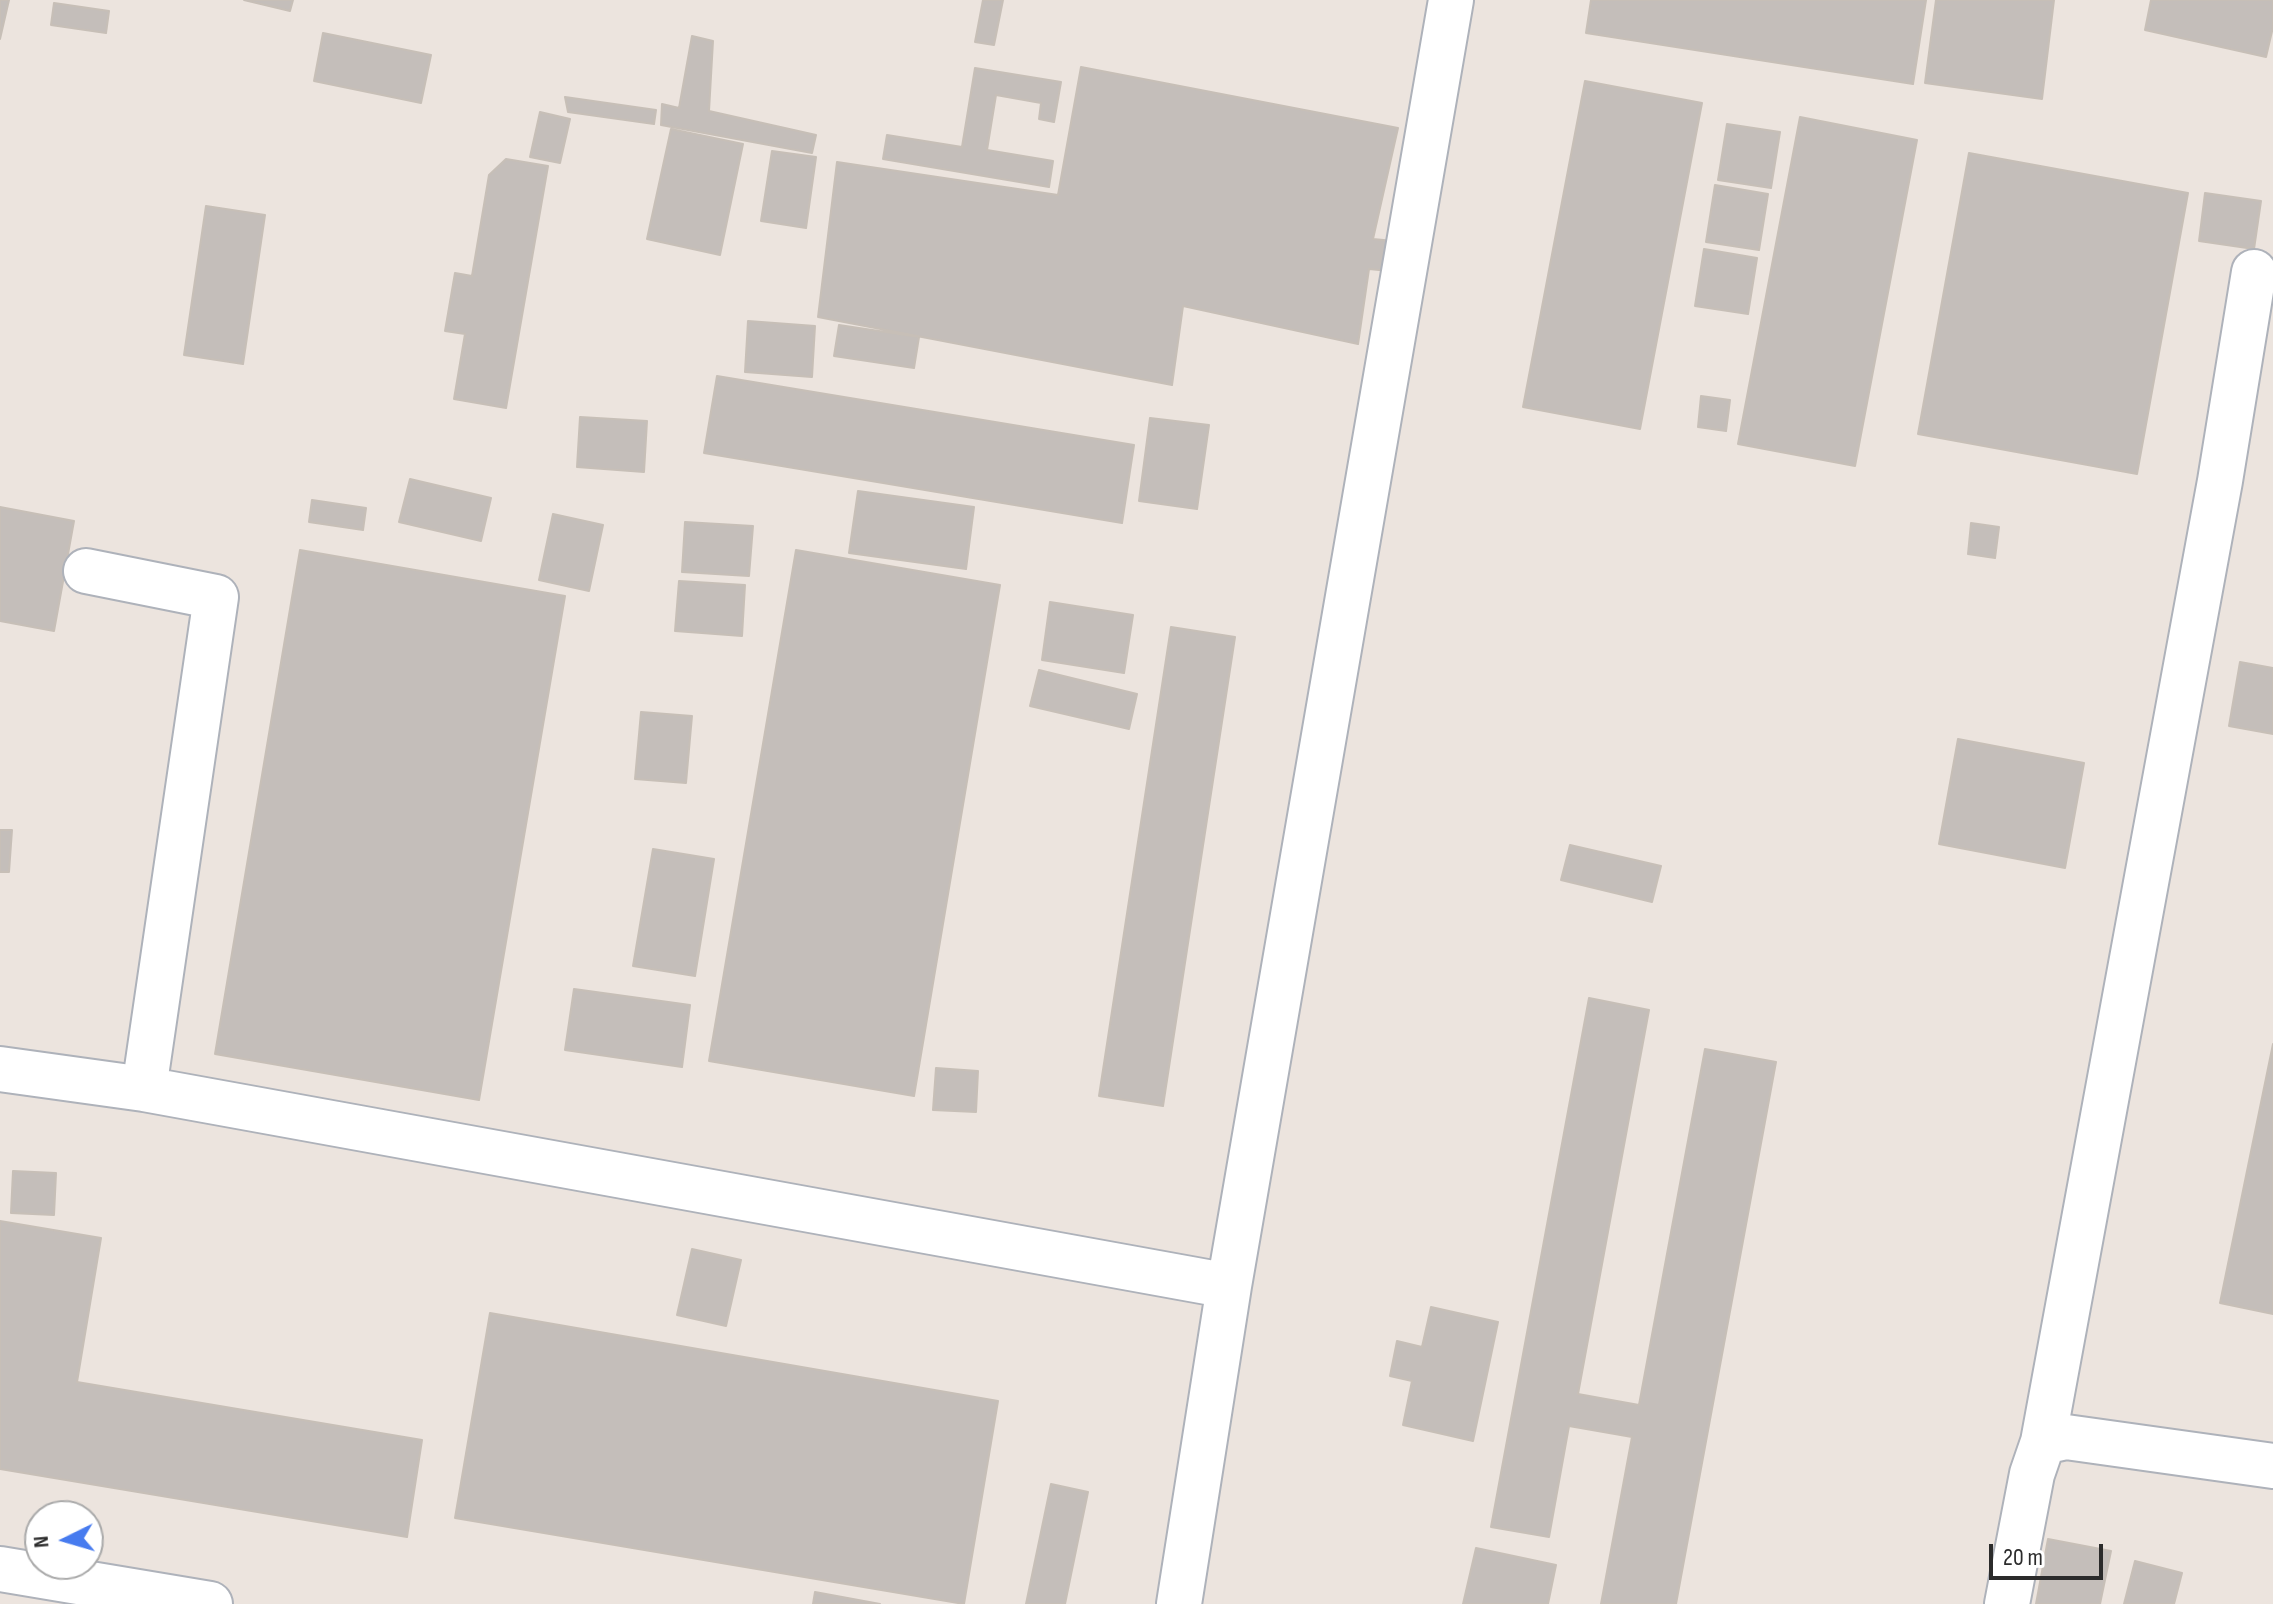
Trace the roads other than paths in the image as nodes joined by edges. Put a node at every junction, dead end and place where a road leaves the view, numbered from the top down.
1 (1451, 0) edge
2 (2254, 272) dead end
3 (86, 571) dead end
4 (0, 1069) edge
5 (144, 1089) junction
6 (1229, 1286) junction
7 (2043, 1442) junction
8 (2273, 1466) edge
9 (0, 1569) edge
10 (210, 1604) edge
11 (1179, 1604) edge
12 (2007, 1604) edge

1 - 6 street
2 - 7 street
3 - 5 street
4 - 5 street
5 - 6 street
6 - 11 street
7 - 8 street
7 - 12 street
9 - 10 street

